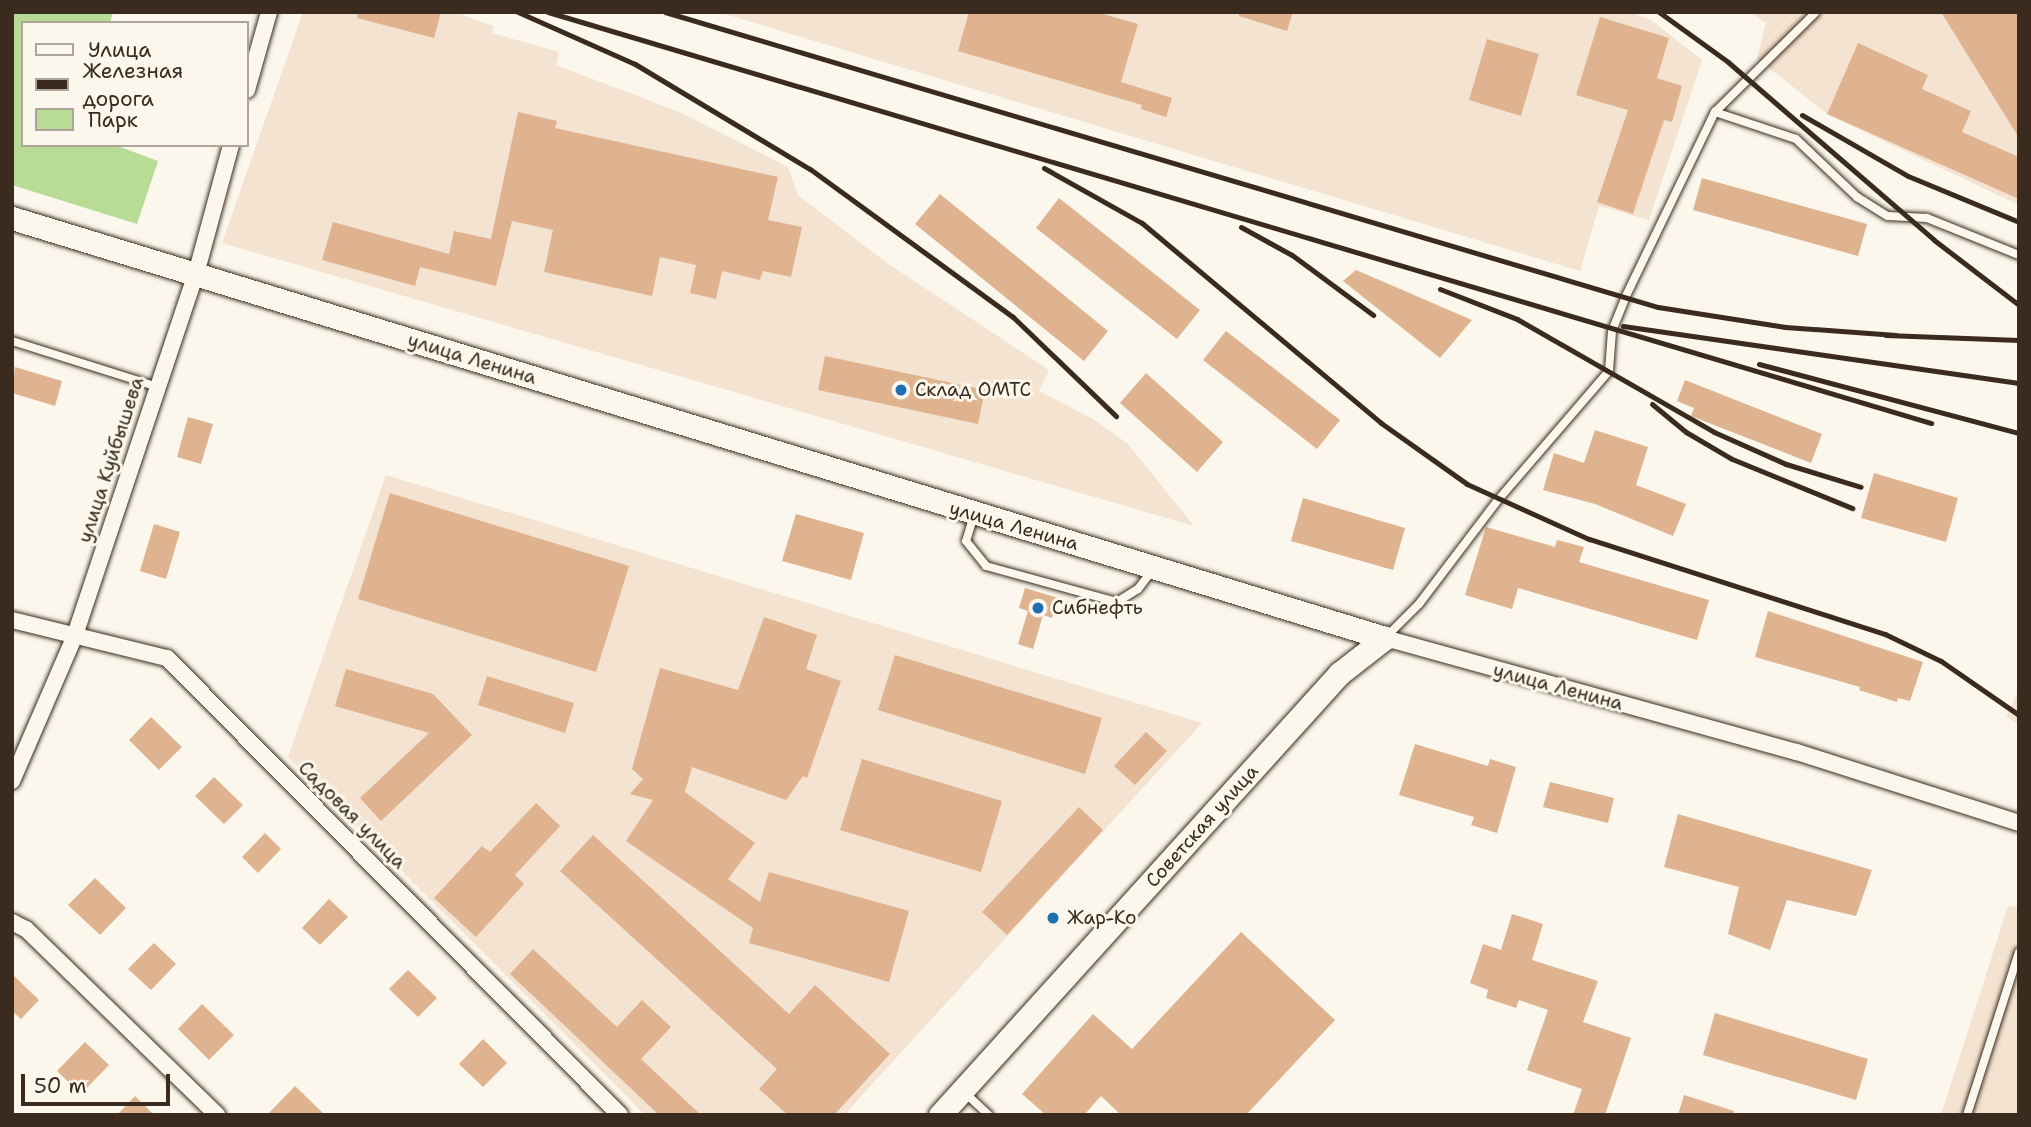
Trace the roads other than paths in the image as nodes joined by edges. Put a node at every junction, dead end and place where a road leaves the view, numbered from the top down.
1 (269, 12) edge
2 (1815, 13) edge
3 (248, 86) edge
4 (1715, 112) junction
5 (230, 147) edge
6 (12, 218) edge
7 (2019, 255) edge
8 (195, 274) junction
9 (12, 341) edge
10 (158, 387) junction
11 (974, 515) junction
12 (1154, 567) junction
13 (12, 620) edge
14 (74, 638) junction
15 (1385, 638) junction
16 (12, 781) edge
17 (2019, 823) edge
18 (12, 922) edge
19 (2019, 952) edge
20 (962, 1090) junction
21 (218, 1115) edge
22 (620, 1115) edge
23 (940, 1115) edge
24 (989, 1115) edge
25 (1967, 1115) edge

1 - 3 street
2 - 4 lane
4 - 7 lane
4 - 15 lane
5 - 8 street, улица Куйбышева
6 - 8 street, улица Ленина
8 - 10 street, улица Куйбышева
8 - 11 street, улица Ленина
9 - 10 lane
10 - 14 street, улица Куйбышева
11 - 12 street, улица Ленина
11 - 12 lane
12 - 15 street, улица Ленина
13 - 14 street, Садовая улица
14 - 16 street, улица Куйбышева
14 - 22 street, Садовая улица
15 - 17 street, улица Ленина
15 - 20 street, Советская улица
18 - 21 street
19 - 25 lane
20 - 23 street, Советская улица
20 - 24 lane

